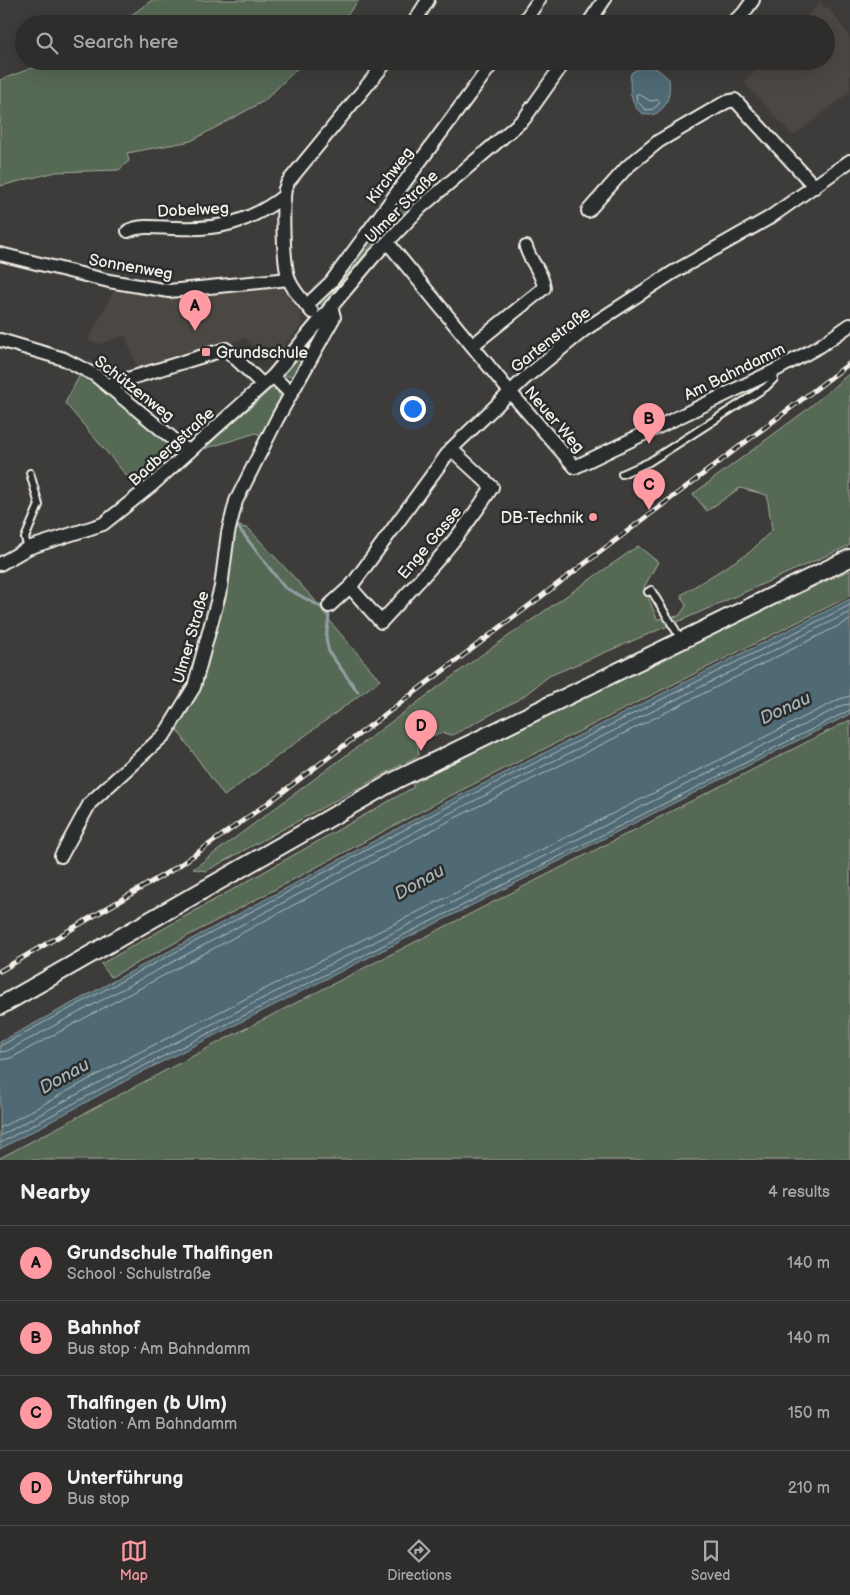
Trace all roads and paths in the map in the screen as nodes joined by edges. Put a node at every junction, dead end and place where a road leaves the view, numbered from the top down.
1 (428, 0) edge
2 (539, 0) edge
3 (604, 0) edge
4 (753, 0) edge
5 (419, 15) edge
6 (528, 15) edge
7 (594, 15) edge
8 (742, 15) edge
9 (380, 70) edge
10 (487, 70) edge
11 (559, 70) edge
12 (850, 161) edge
13 (815, 187) junction
14 (284, 196) junction
15 (588, 211) dead end
16 (128, 231) dead end
17 (388, 243) junction
18 (526, 247) dead end
19 (0, 254) edge
20 (289, 279) junction
21 (307, 305) junction
22 (331, 306) junction
23 (319, 319) junction
24 (850, 325) edge
25 (0, 340) edge
26 (473, 345) junction
27 (772, 372) junction
28 (273, 376) junction
29 (108, 385) junction
30 (263, 385) junction
31 (510, 392) junction
32 (291, 394) junction
33 (451, 449) junction
34 (189, 452) junction
35 (575, 467) joint
36 (30, 473) dead end
37 (622, 474) dead end
38 (28, 548) junction
39 (850, 558) edge
40 (0, 564) edge
41 (350, 587) junction
42 (648, 592) dead end
43 (328, 606) dead end
44 (682, 638) junction
45 (61, 856) dead end
46 (0, 1006) edge

1 - 5 street
2 - 6 street
3 - 7 street
4 - 8 street
9 - 14 street
10 - 21 street, Kirchweg
11 - 17 street, Ulmer Straße
12 - 13 street, Gartenstraße
13 - 15 street
13 - 31 street, Gartenstraße
14 - 16 street, Dobelweg
14 - 20 street
17 - 22 street, Ulmer Straße
17 - 26 street, Neuer Weg
18 - 26 street
19 - 20 street, Sonnenweg
20 - 21 street
21 - 23 street
22 - 23 street, Badbergstraße
22 - 32 street, Ulmer Straße
23 - 28 street, Badbergstraße
24 - 27 street, Am Bahndamm
25 - 29 street, Schützenweg
26 - 31 street, Neuer Weg
27 - 35 street, Am Bahndamm
27 - 37 lane
28 - 30 street, Badbergstraße
28 - 32 street
29 - 30 street
29 - 34 street, Schützenweg
30 - 34 street, Badbergstraße
31 - 33 street, Gartenstraße
31 - 35 street, Neuer Weg
32 - 45 street, Ulmer Straße
33 - 41 street, Gartenstraße
33 - 41 street, Enge Gasse
34 - 38 street, Badbergstraße
36 - 38 lane
38 - 40 street, Badbergstraße
39 - 44 street
41 - 43 street, Gartenstraße
42 - 44 lane
44 - 46 street

